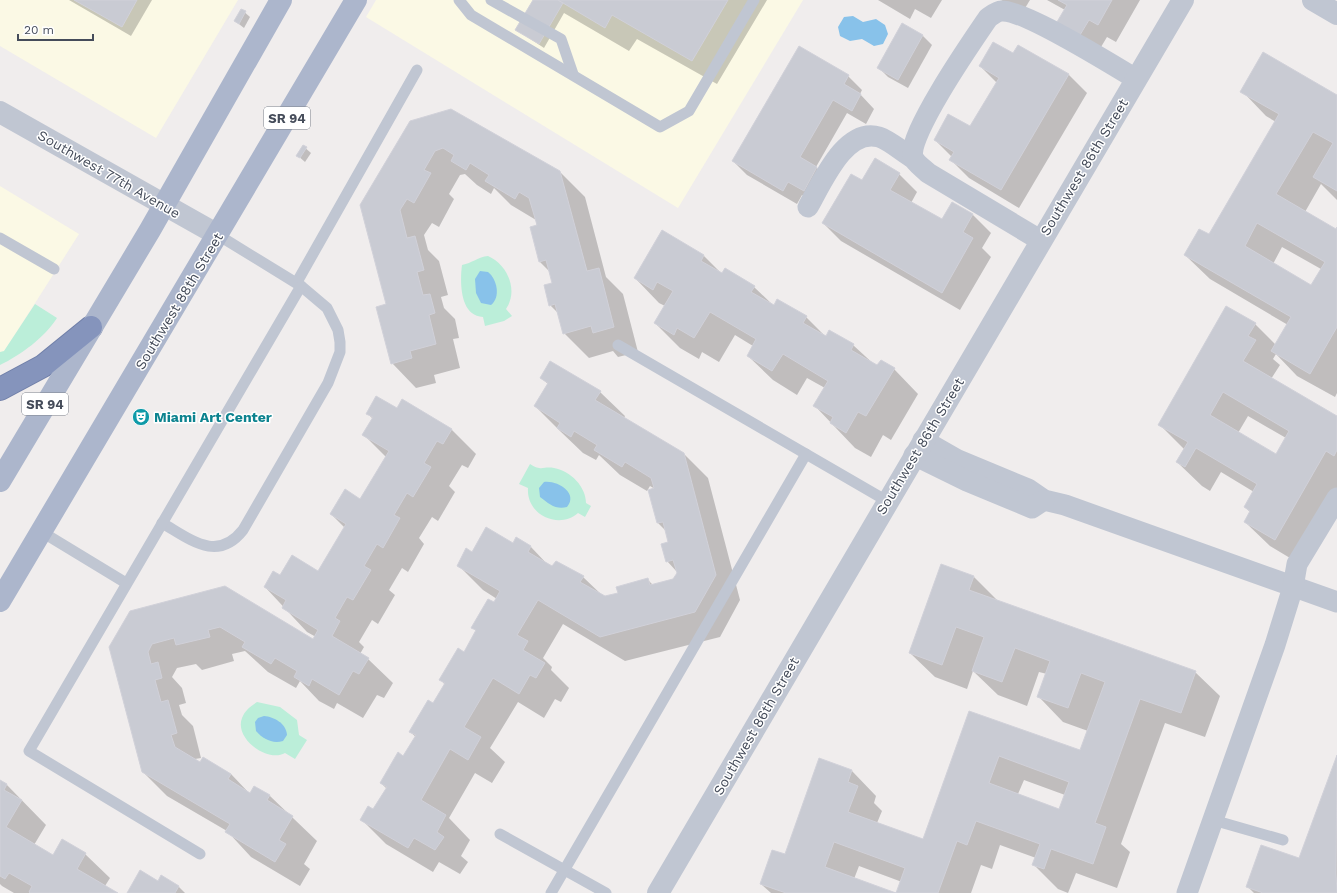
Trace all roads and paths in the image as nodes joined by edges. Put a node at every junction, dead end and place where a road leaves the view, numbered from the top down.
1 (281, 0) edge
2 (356, 0) edge
3 (459, 0) edge
4 (491, 0) edge
5 (754, 0) edge
6 (1182, 0) edge
7 (1313, 0) edge
8 (992, 5) edge
9 (1337, 14) edge
10 (418, 70) dead end
11 (573, 74) junction
12 (1136, 79) junction
13 (0, 112) edge
14 (913, 158) junction
15 (164, 206) junction
16 (808, 207) dead end
17 (218, 235) junction
18 (0, 238) edge
19 (1040, 240) junction
20 (54, 270) dead end
21 (299, 284) junction
22 (91, 327) junction
23 (618, 345) dead end
24 (0, 389) edge
25 (919, 448) junction
26 (806, 454) junction
27 (0, 481) edge
28 (1337, 498) edge
29 (887, 501) junction
30 (162, 523) junction
31 (42, 532) junction
32 (126, 583) junction
33 (1294, 587) junction
34 (0, 601) edge
35 (1337, 602) edge
36 (1213, 820) junction
37 (500, 834) dead end
38 (1283, 840) dead end
39 (200, 854) dead end
40 (564, 869) junction
41 (551, 893) edge
42 (606, 893) edge
43 (658, 893) edge
44 (1187, 893) edge

1 - 15 main road, SR 94
2 - 17 main road, Southwest 88th Street / SR 94
3 - 11 lane
4 - 11 lane
5 - 11 lane
6 - 12 street, Southwest 86th Street
7 - 9 street
8 - 12 street
8 - 14 street
10 - 21 lane
12 - 19 street, Southwest 86th Street
13 - 15 street, Southwest 77th Avenue
14 - 16 street
14 - 19 street
15 - 17 street, Southwest 77th Avenue
15 - 22 main road, SR 94
17 - 21 lane
17 - 31 main road, Southwest 88th Street / SR 94
18 - 20 lane
19 - 25 street, Southwest 86th Street
21 - 30 lane
21 - 30 lane
22 - 24 highway
22 - 27 main road, SR 94
23 - 26 lane
25 - 29 street, Southwest 86th Street
25 - 33 street
26 - 29 lane
26 - 40 lane
28 - 33 street
29 - 43 street, Southwest 86th Street
30 - 32 lane
31 - 32 lane
31 - 34 main road, Southwest 88th Street / SR 94
32 - 39 lane
33 - 35 street
33 - 36 street
36 - 38 lane
36 - 44 street
37 - 40 lane
40 - 41 lane
40 - 42 lane

